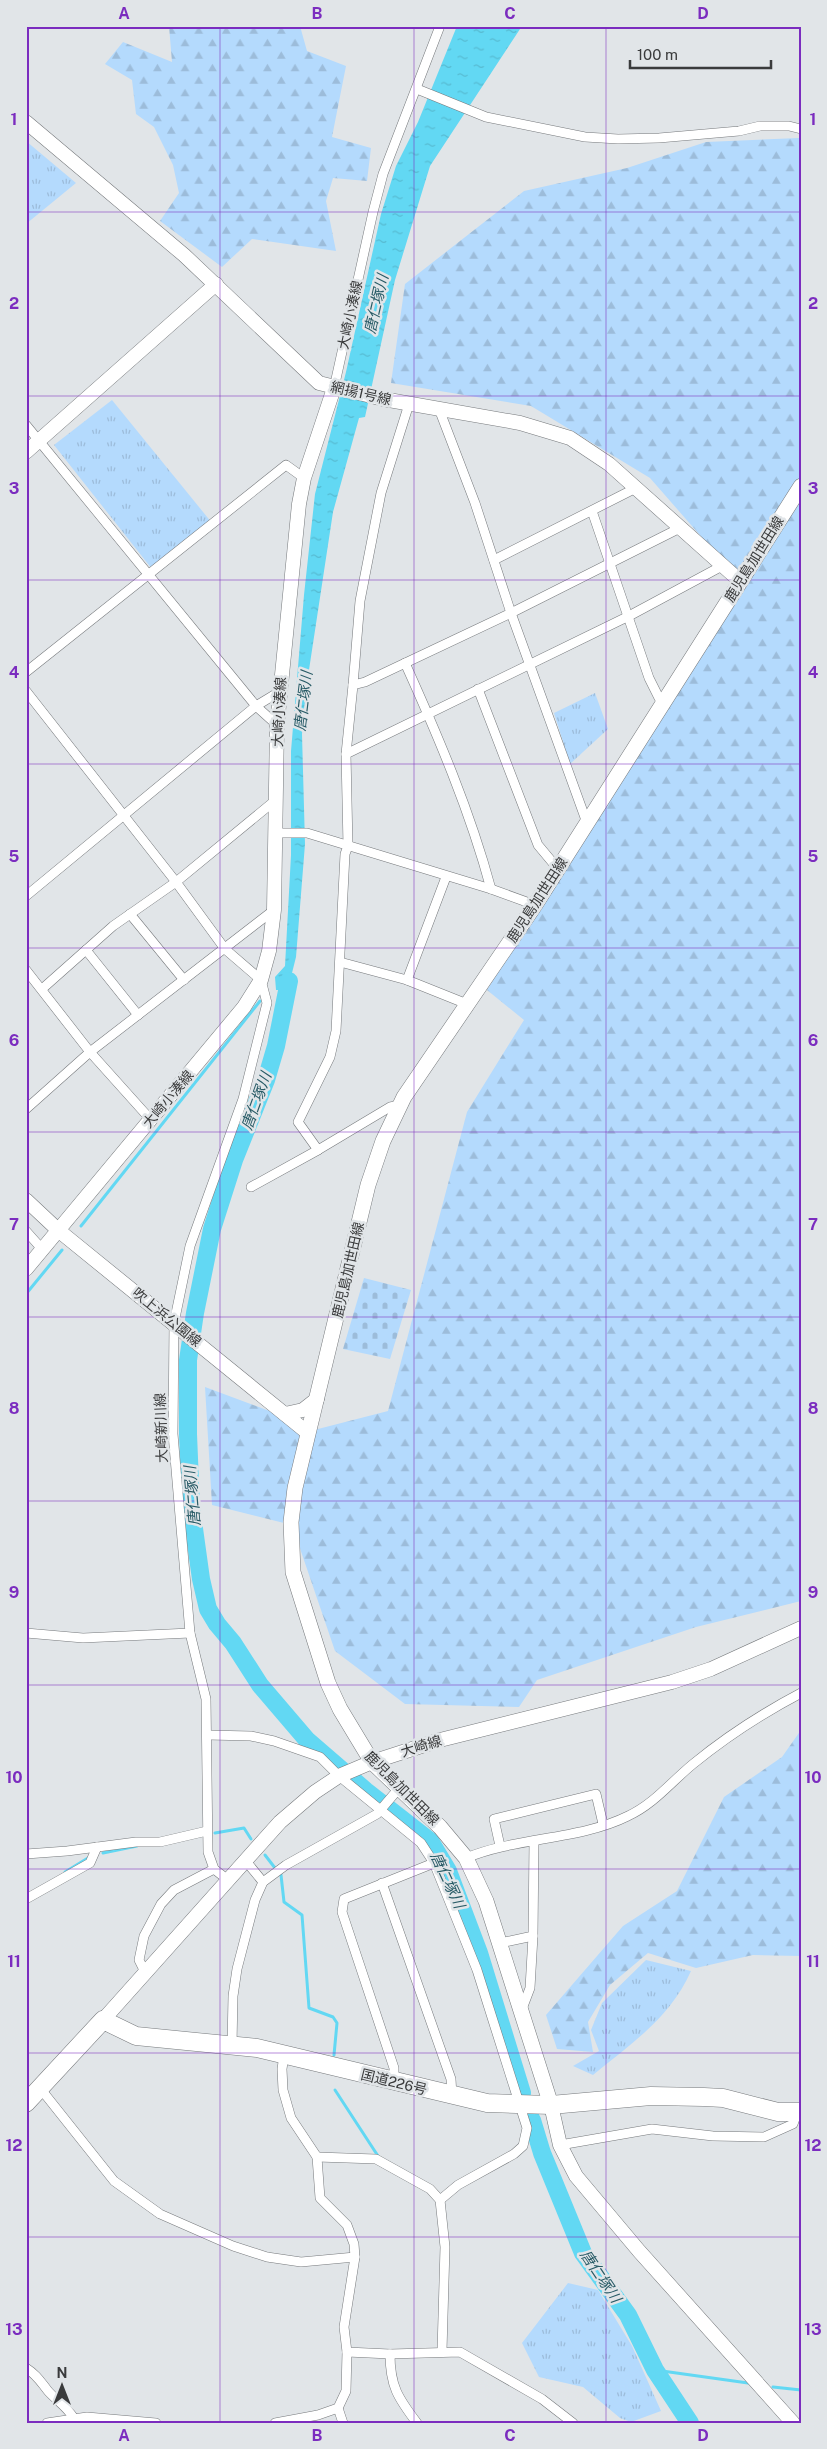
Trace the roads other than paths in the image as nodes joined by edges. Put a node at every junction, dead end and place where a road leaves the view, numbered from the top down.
1 (440, 26) edge
2 (420, 89) junction
3 (26, 122) edge
4 (801, 129) edge
5 (216, 284) junction
6 (334, 388) junction
7 (409, 404) junction
8 (439, 409) junction
9 (26, 425) edge
10 (40, 441) junction
11 (26, 452) edge
12 (304, 478) junction
13 (801, 486) edge
14 (636, 488) junction
15 (592, 511) junction
16 (680, 528) junction
17 (494, 560) junction
18 (609, 564) junction
19 (722, 566) junction
20 (149, 574) junction
21 (740, 581) junction
22 (511, 613) junction
23 (629, 616) junction
24 (405, 662) junction
25 (530, 665) junction
26 (26, 672) edge
27 (353, 685) junction
28 (478, 689) junction
29 (26, 691) edge
30 (280, 692) junction
31 (665, 701) junction
32 (256, 706) junction
33 (428, 714) junction
34 (277, 725) junction
35 (346, 754) junction
36 (277, 799) junction
37 (124, 816) junction
38 (587, 823) junction
39 (282, 833) junction
40 (348, 846) junction
41 (558, 869) junction
42 (446, 877) junction
43 (176, 882) junction
44 (491, 889) junction
45 (26, 896) edge
46 (534, 905) junction
47 (274, 910) junction
48 (130, 914) junction
49 (225, 949) junction
50 (86, 950) junction
51 (340, 962) junction
52 (26, 970) edge
53 (184, 980) junction
54 (261, 980) junction
55 (407, 980) junction
56 (42, 989) junction
57 (467, 1004) junction
58 (138, 1016) junction
59 (90, 1052) junction
60 (400, 1105) junction
61 (26, 1109) edge
62 (151, 1120) junction
63 (318, 1150) junction
64 (251, 1187) dead end
65 (26, 1200) edge
66 (58, 1230) junction
67 (26, 1231) edge
68 (42, 1249) junction
69 (26, 1269) edge
70 (178, 1326) junction
71 (317, 1399) junction
72 (285, 1414) junction
73 (308, 1433) junction
74 (801, 1628) edge
75 (26, 1633) edge
76 (190, 1633) junction
77 (801, 1693) edge
78 (208, 1735) junction
79 (372, 1762) junction
80 (341, 1776) junction
81 (396, 1792) junction
82 (383, 1810) junction
83 (604, 1824) junction
84 (207, 1831) junction
85 (534, 1841) junction
86 (97, 1846) junction
87 (500, 1846) junction
88 (26, 1854) edge
89 (466, 1858) junction
90 (244, 1860) junction
91 (434, 1863) junction
92 (214, 1869) junction
93 (228, 1880) junction
94 (263, 1882) junction
95 (382, 1883) junction
96 (26, 1899) edge
97 (532, 1936) junction
98 (500, 1943) junction
99 (145, 1972) junction
100 (521, 2012) junction
101 (103, 2020) junction
102 (232, 2045) junction
103 (284, 2055) junction
104 (394, 2082) junction
105 (40, 2088) junction
106 (452, 2096) junction
107 (26, 2103) edge
108 (521, 2105) junction
109 (551, 2105) junction
110 (799, 2112) edge
111 (560, 2146) junction
112 (317, 2158) junction
113 (440, 2200) junction
114 (355, 2257) junction
115 (442, 2351) junction
116 (348, 2352) junction
117 (390, 2354) junction
118 (26, 2368) edge
119 (338, 2408) junction
120 (73, 2417) junction
121 (319, 2419) edge
122 (46, 2423) edge
123 (156, 2423) edge
124 (275, 2423) edge
125 (343, 2423) edge
126 (417, 2423) edge
127 (573, 2423) edge
128 (793, 2423) edge

1 - 2 street, 大崎小湊線
2 - 4 street
2 - 6 street, 大崎小湊線
3 - 5 street, 網揚1号線
5 - 6 street, 網揚1号線
5 - 10 street
6 - 7 street, 網揚1号線
6 - 12 street, 大崎小湊線
7 - 8 street, 網揚1号線
7 - 27 street
8 - 14 street, 網揚1号線
8 - 17 street
9 - 10 street
10 - 11 street
10 - 20 street
12 - 20 street
12 - 30 street, 大崎小湊線
13 - 21 main road, 鹿児島加世田線
14 - 15 street
14 - 16 street, 網揚1号線
15 - 17 street
15 - 18 street
16 - 18 street
16 - 19 street, 網揚1号線
17 - 22 street
18 - 22 street
18 - 23 street
19 - 21 street, 網揚1号線
19 - 23 street
20 - 26 street
20 - 32 street
21 - 31 main road, 鹿児島加世田線
22 - 24 street
22 - 25 street
23 - 25 street
23 - 31 street
24 - 27 street
24 - 33 street
25 - 28 street
25 - 38 street
27 - 35 street
28 - 33 street
28 - 41 street
29 - 37 street
30 - 32 street
30 - 34 street, 大崎小湊線
31 - 38 main road, 鹿児島加世田線
32 - 34 street
32 - 37 street
33 - 35 street
33 - 44 street
34 - 36 street, 大崎小湊線
35 - 40 street
36 - 39 street, 大崎小湊線
36 - 43 street
37 - 43 street
37 - 45 street
38 - 41 main road, 鹿児島加世田線
39 - 40 street
39 - 47 street, 大崎小湊線
40 - 42 street
40 - 51 street
41 - 46 main road, 鹿児島加世田線
42 - 44 street
42 - 55 street
43 - 48 street
43 - 49 street
44 - 46 street
46 - 57 main road, 鹿児島加世田線
47 - 49 street
47 - 54 street, 大崎小湊線
48 - 50 street
48 - 53 street
49 - 53 street
49 - 54 street
50 - 56 street
50 - 58 street
51 - 55 street
51 - 63 street
52 - 56 street
53 - 58 street
54 - 62 street, 大崎小湊線
54 - 70 street, 大崎新川線
55 - 57 street
56 - 59 street
57 - 60 main road, 鹿児島加世田線
58 - 59 street
59 - 61 street
59 - 62 street
60 - 63 street
60 - 71 main road, 鹿児島加世田線
62 - 66 street, 大崎小湊線
63 - 64 street
65 - 66 street, 吹上浜公園線
66 - 68 street, 大崎小湊線
66 - 70 street, 吹上浜公園線
67 - 68 street
68 - 69 street, 大崎小湊線
70 - 72 street, 吹上浜公園線
70 - 76 street, 大崎新川線
71 - 72 street
71 - 73 main road, 鹿児島加世田線
72 - 73 street, 吹上浜公園線
73 - 79 main road, 鹿児島加世田線
74 - 79 street, 大崎線
75 - 76 street
76 - 78 street, 大崎新川線
77 - 83 street
78 - 80 street
78 - 84 street, 大崎新川線
79 - 80 street, 大崎線
79 - 81 main road, 鹿児島加世田線
80 - 82 street
80 - 90 street, 大崎線
81 - 82 street
81 - 89 main road, 鹿児島加世田線
82 - 91 street
82 - 94 street
83 - 85 street
83 - 87 street
84 - 86 street
84 - 92 street, 大崎新川線
85 - 87 street
85 - 97 street
86 - 88 street
86 - 96 street
87 - 89 street
89 - 98 main road, 鹿児島加世田線
90 - 93 street, 大崎線
90 - 94 street
91 - 95 street
91 - 108 street
92 - 93 street
92 - 99 street
93 - 99 street, 大崎線
94 - 102 street
95 - 104 street
95 - 106 street
97 - 98 street
97 - 100 street
98 - 100 main road, 鹿児島加世田線
99 - 101 street, 大崎線
100 - 109 main road, 鹿児島加世田線
101 - 102 highway, 国道226号
101 - 105 highway
102 - 103 highway, 国道226号
103 - 104 highway, 国道226号
103 - 112 street
104 - 106 highway, 国道226号
105 - 107 highway
105 - 114 street
106 - 108 highway, 国道226号
108 - 109 highway, 国道226号
108 - 113 street
109 - 110 highway, 国道226号
109 - 111 street
110 - 111 street
111 - 128 street
112 - 113 street
112 - 114 street
113 - 115 street
114 - 116 street
115 - 117 street
115 - 127 street
116 - 117 street
116 - 119 street
117 - 126 street
118 - 120 street
119 - 121 street
119 - 125 street
120 - 122 street
120 - 123 street
121 - 124 street

